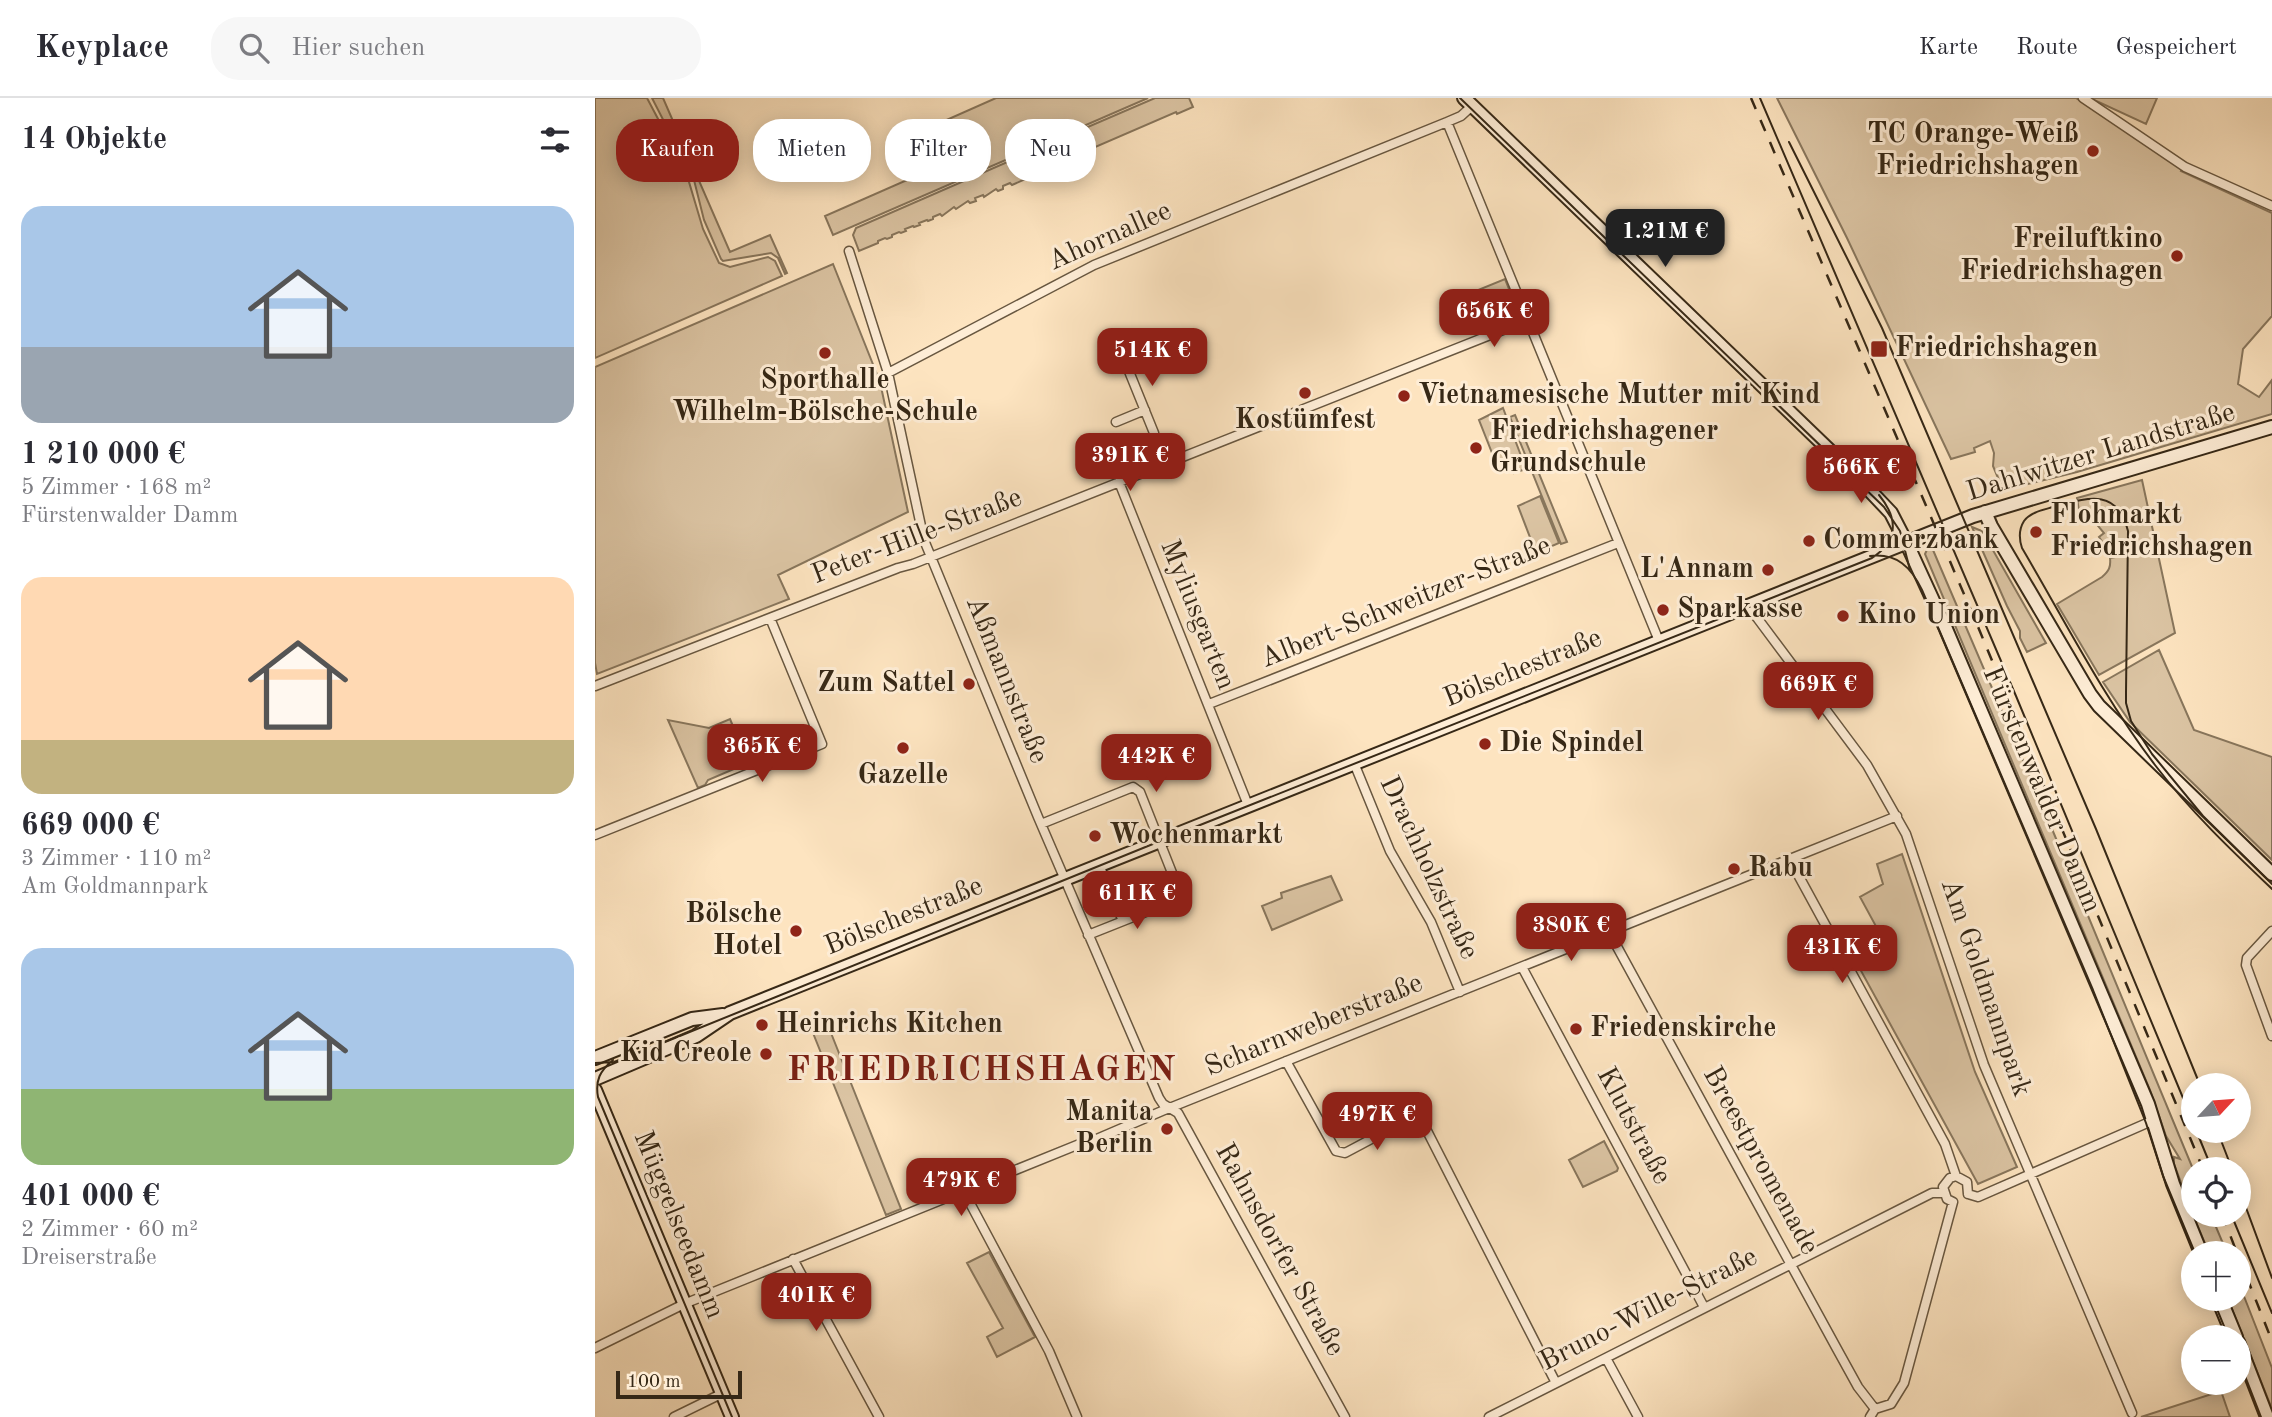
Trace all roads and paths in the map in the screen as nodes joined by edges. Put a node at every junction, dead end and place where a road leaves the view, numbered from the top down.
1 (2083, 98) edge
2 (1468, 102) edge
3 (1447, 122) junction
4 (2272, 206) edge
5 (849, 251) dead end
6 (1528, 320) junction
7 (1122, 354) dead end
8 (888, 373) junction
9 (1145, 410) junction
10 (1116, 422) dead end
11 (2272, 427) edge
12 (1154, 433) tunnel mouth
13 (1119, 482) junction
14 (1985, 512) junction
15 (1618, 542) junction
16 (1906, 543) junction
17 (931, 556) junction
18 (1747, 606) junction
19 (770, 618) junction
20 (1659, 641) junction
21 (595, 686) edge
22 (1209, 704) junction
23 (1354, 763) junction
24 (1248, 805) junction
25 (1898, 816) junction
26 (1041, 824) junction
27 (595, 835) edge
28 (1159, 841) junction
29 (1790, 860) junction
30 (1099, 865) junction
31 (2272, 874) edge
32 (1064, 879) junction
33 (1123, 921) junction
34 (2272, 931) edge
35 (1609, 932) junction
36 (1088, 935) junction
37 (1522, 967) junction
38 (1460, 992) junction
39 (727, 1014) junction
40 (2272, 1036) edge
41 (595, 1058) edge
42 (1286, 1061) junction
43 (595, 1079) edge
44 (595, 1090) edge
45 (1169, 1108) junction
46 (599, 1110) edge
47 (2154, 1120) junction
48 (2031, 1174) junction
49 (1956, 1176) junction
50 (963, 1191) junction
51 (1943, 1193) junction
52 (1968, 1194) junction
53 (1953, 1202) junction
54 (2196, 1241) edge
55 (793, 1259) junction
56 (1790, 1264) junction
57 (684, 1304) junction
58 (1705, 1307) junction
59 (595, 1348) edge
60 (1606, 1359) junction
61 (2251, 1376) edge
62 (1556, 1383) junction
63 (722, 1394) junction
64 (1872, 1413) edge
65 (2132, 1413) dead end
66 (674, 1417) edge
67 (732, 1417) edge
68 (879, 1417) edge
69 (1077, 1417) edge
70 (1345, 1417) edge
71 (1489, 1417) edge
72 (1638, 1417) edge
73 (2267, 1417) edge

1 - 4 street
2 - 3 street, Ahornallee
2 - 16 main road, Fürstenwalder Damm
3 - 6 street
3 - 8 street, Ahornallee
5 - 8 street, Aßmannstraße
6 - 13 street, Peter-Hille-Straße
6 - 15 street
7 - 9 street
8 - 17 street, Aßmannstraße
9 - 10 street
9 - 12 street
11 - 14 main road, Dahlwitzer Landstraße
13 - 17 street, Peter-Hille-Straße
13 - 22 street, Myliusgarten
14 - 16 main road, Dahlwitzer Landstraße
14 - 31 main road
15 - 20 street
15 - 22 street, Albert-Schweitzer-Straße
16 - 18 main road, Bölschestraße
16 - 47 main road, Fürstenwalder Damm
17 - 19 street, Peter-Hille-Straße
17 - 26 street, Aßmannstraße
18 - 20 main road, Bölschestraße
18 - 25 street, Am Goldmannpark
19 - 21 street, Peter-Hille-Straße
19 - 27 street
20 - 23 main road, Bölschestraße
22 - 24 street, Myliusgarten
23 - 24 main road, Bölschestraße
23 - 38 street, Drachholzstraße
24 - 28 main road, Bölschestraße
25 - 29 street, Scharnweberstraße
25 - 48 street, Am Goldmannpark
26 - 28 street
26 - 32 street, Aßmannstraße
28 - 30 main road, Bölschestraße
28 - 33 street
29 - 35 street, Scharnweberstraße
29 - 49 street
30 - 32 main road, Bölschestraße
30 - 33 street
32 - 36 street, Aßmannstraße
32 - 39 main road, Bölschestraße
33 - 36 street
34 - 40 street
35 - 37 street, Scharnweberstraße
35 - 56 street, Breestpromenade
36 - 45 street, Aßmannstraße
37 - 38 street, Scharnweberstraße
37 - 58 street, Klutstraße
38 - 42 street, Scharnweberstraße
39 - 41 main road, Bölschestraße
39 - 43 main road, Bölschestraße
42 - 45 street, Scharnweberstraße
42 - 62 street
44 - 46 main road, Müggelseedamm
45 - 50 street, Scharnweberstraße
45 - 70 street, Rahnsdorfer Straße
46 - 57 main road, Müggelseedamm
47 - 48 street
47 - 54 main road, Fürstenwalder Damm
48 - 52 street
48 - 65 street, Am Goldmannpark
49 - 51 street
49 - 52 street
50 - 55 street, Scharnweberstraße
50 - 69 street
51 - 53 street
51 - 56 street, Bruno-Wille-Straße
52 - 53 street
53 - 64 street
55 - 57 street, Scharnweberstraße
55 - 68 street
56 - 58 street, Bruno-Wille-Straße
56 - 64 street, Breestpromenade
57 - 59 street, Scharnweberstraße
57 - 63 main road, Müggelseedamm
58 - 60 street, Bruno-Wille-Straße
60 - 62 street, Bruno-Wille-Straße
60 - 72 street
61 - 73 main road
62 - 71 street, Bruno-Wille-Straße
63 - 66 street
63 - 67 main road, Müggelseedamm

